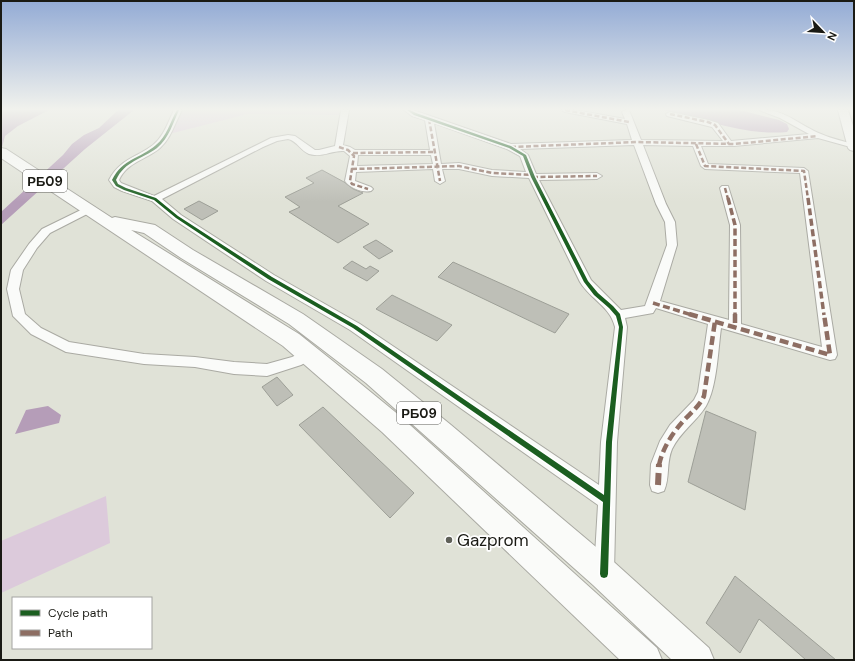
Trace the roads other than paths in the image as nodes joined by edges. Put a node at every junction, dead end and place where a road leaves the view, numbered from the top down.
1 (161, 141) edge
2 (275, 141) edge
3 (298, 141) edge
4 (340, 141) edge
5 (434, 141) edge
6 (492, 141) edge
7 (727, 141) edge
8 (764, 141) edge
9 (834, 141) edge
10 (637, 142) junction
11 (696, 144) junction
12 (729, 144) junction
13 (339, 147) junction
14 (510, 147) junction
15 (854, 147) edge
16 (1, 152) edge
17 (436, 152) junction
18 (353, 153) junction
19 (438, 168) junction
20 (352, 169) junction
21 (532, 176) junction
22 (597, 176) dead end
23 (440, 181) dead end
24 (725, 188) dead end
25 (368, 189) dead end
26 (155, 199) junction
27 (97, 215) junction
28 (654, 303) junction
29 (618, 315) junction
30 (715, 321) junction
31 (736, 327) junction
32 (309, 354) junction
33 (402, 416) junction
34 (442, 433) junction
35 (423, 454) junction
36 (658, 485) dead end
37 (606, 501) junction
38 (604, 574) junction
39 (645, 660) edge
40 (697, 660) edge

1 - 26 street
2 - 26 street
3 - 13 street
4 - 13 street
5 - 17 street
6 - 14 street
7 - 12 street
8 - 12 street
9 - 15 street
10 - 11 street
10 - 14 street
10 - 28 street
11 - 12 street
11 - 31 street
13 - 18 street
14 - 21 street
16 - 27 highway, РБ09
17 - 18 street
17 - 19 street
18 - 20 street
19 - 20 street
19 - 21 street
19 - 23 street
20 - 25 street
21 - 22 street
21 - 29 street
24 - 31 street
26 - 37 street
27 - 32 highway, РБ09
27 - 32 street
27 - 33 highway, РБ09
28 - 29 street
28 - 30 street
29 - 37 street
30 - 31 street
30 - 36 street
32 - 33 highway, РБ09
33 - 34 highway, РБ09
33 - 35 highway, РБ09
34 - 35 highway
34 - 38 highway, РБ09
35 - 39 highway, РБ09
37 - 38 street
38 - 40 highway, РБ09

